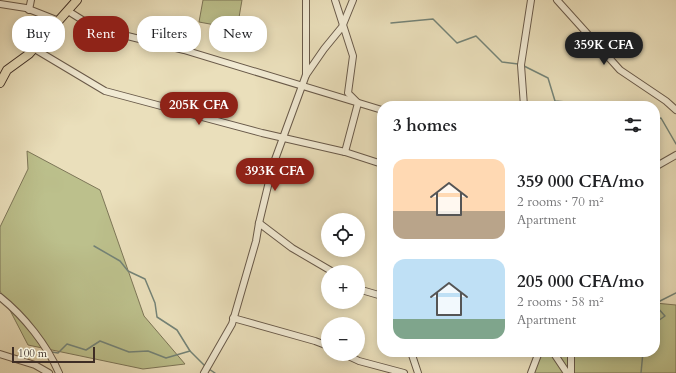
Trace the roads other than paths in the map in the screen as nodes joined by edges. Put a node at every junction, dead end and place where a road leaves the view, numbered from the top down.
1 (31, 0) edge
2 (78, 0) edge
3 (306, 0) edge
4 (335, 0) edge
5 (353, 0) edge
6 (531, 0) edge
7 (557, 0) edge
8 (0, 4) edge
9 (29, 10) junction
10 (68, 11) junction
11 (47, 16) edge
12 (63, 16) edge
13 (342, 27) junction
14 (29, 52) edge
15 (41, 52) edge
16 (306, 75) junction
17 (0, 83) edge
18 (302, 87) junction
19 (524, 101) edge
20 (358, 103) junction
21 (377, 109) edge
22 (676, 110) edge
23 (283, 137) junction
24 (345, 152) junction
25 (676, 155) edge
26 (377, 162) edge
27 (660, 165) edge
28 (259, 223) junction
29 (321, 265) edge
30 (365, 291) edge
31 (377, 295) edge
32 (0, 296) edge
33 (234, 318) junction
34 (321, 343) edge
35 (0, 354) edge
36 (413, 357) edge
37 (537, 357) edge
38 (557, 357) edge
39 (571, 357) edge
40 (359, 361) edge
41 (204, 372) edge
42 (49, 373) edge
43 (59, 373) edge
44 (404, 373) edge
45 (418, 373) edge
46 (531, 373) edge
47 (568, 373) edge
48 (571, 373) edge

1 - 9 street
2 - 10 main road
3 - 16 street
4 - 13 street
5 - 13 street
6 - 19 street
7 - 22 street
8 - 9 street
9 - 11 street
10 - 12 main road
10 - 18 street
13 - 16 street
13 - 20 street
14 - 17 main road
15 - 23 street
16 - 18 street
18 - 20 street
18 - 23 street
20 - 21 street
20 - 24 street
23 - 24 street
23 - 28 street
24 - 26 street
25 - 27 street
28 - 29 street
28 - 33 street
30 - 31 street
32 - 43 street
33 - 34 street
33 - 41 street
35 - 42 street
36 - 45 street
37 - 46 street
38 - 47 street
39 - 48 street
40 - 44 street

